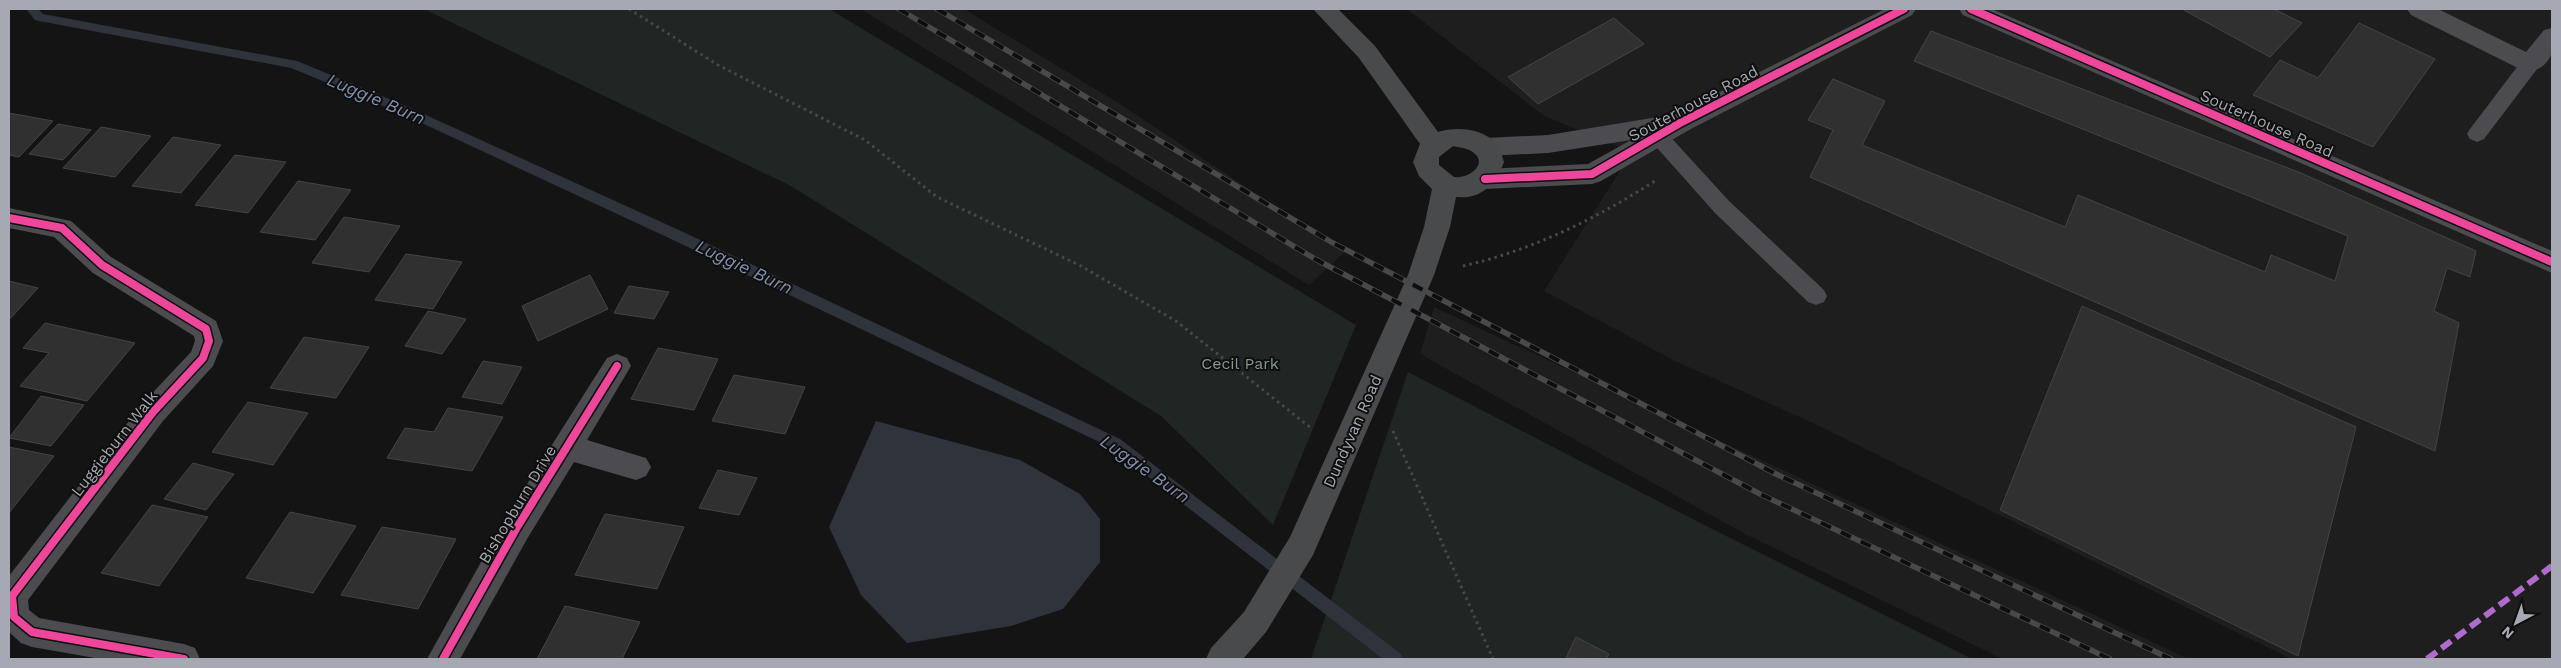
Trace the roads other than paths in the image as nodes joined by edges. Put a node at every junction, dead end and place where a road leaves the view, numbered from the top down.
1 (1324, 9) edge
2 (1904, 9) edge
3 (1971, 9) edge
4 (2419, 9) edge
5 (2552, 36) edge
6 (2530, 64) junction
7 (1680, 123) junction
8 (2477, 134) dead end
9 (1658, 136) junction
10 (1433, 144) junction
11 (1484, 147) junction
12 (1485, 179) junction
13 (1446, 185) junction
14 (9, 218) edge
15 (2552, 262) edge
16 (1816, 296) dead end
17 (617, 366) dead end
18 (567, 447) junction
19 (636, 467) dead end
20 (184, 659) edge
21 (443, 659) edge
22 (1222, 659) edge

1 - 10 main road
2 - 7 street, Souterhouse Road
3 - 15 street, Souterhouse Road
4 - 6 street
5 - 6 street
6 - 8 lane
7 - 9 street, Souterhouse Road
7 - 11 street, Souterhouse Road
9 - 12 street, Souterhouse Road
9 - 16 lane
10 - 11 main road
10 - 13 main road
11 - 12 main road
12 - 13 main road
13 - 22 main road, Dundyvan Road
14 - 20 street, Luggieburn Walk
17 - 18 street, Bishopburn Drive
18 - 19 street, Bishopburn Drive
18 - 21 street, Bishopburn Drive

